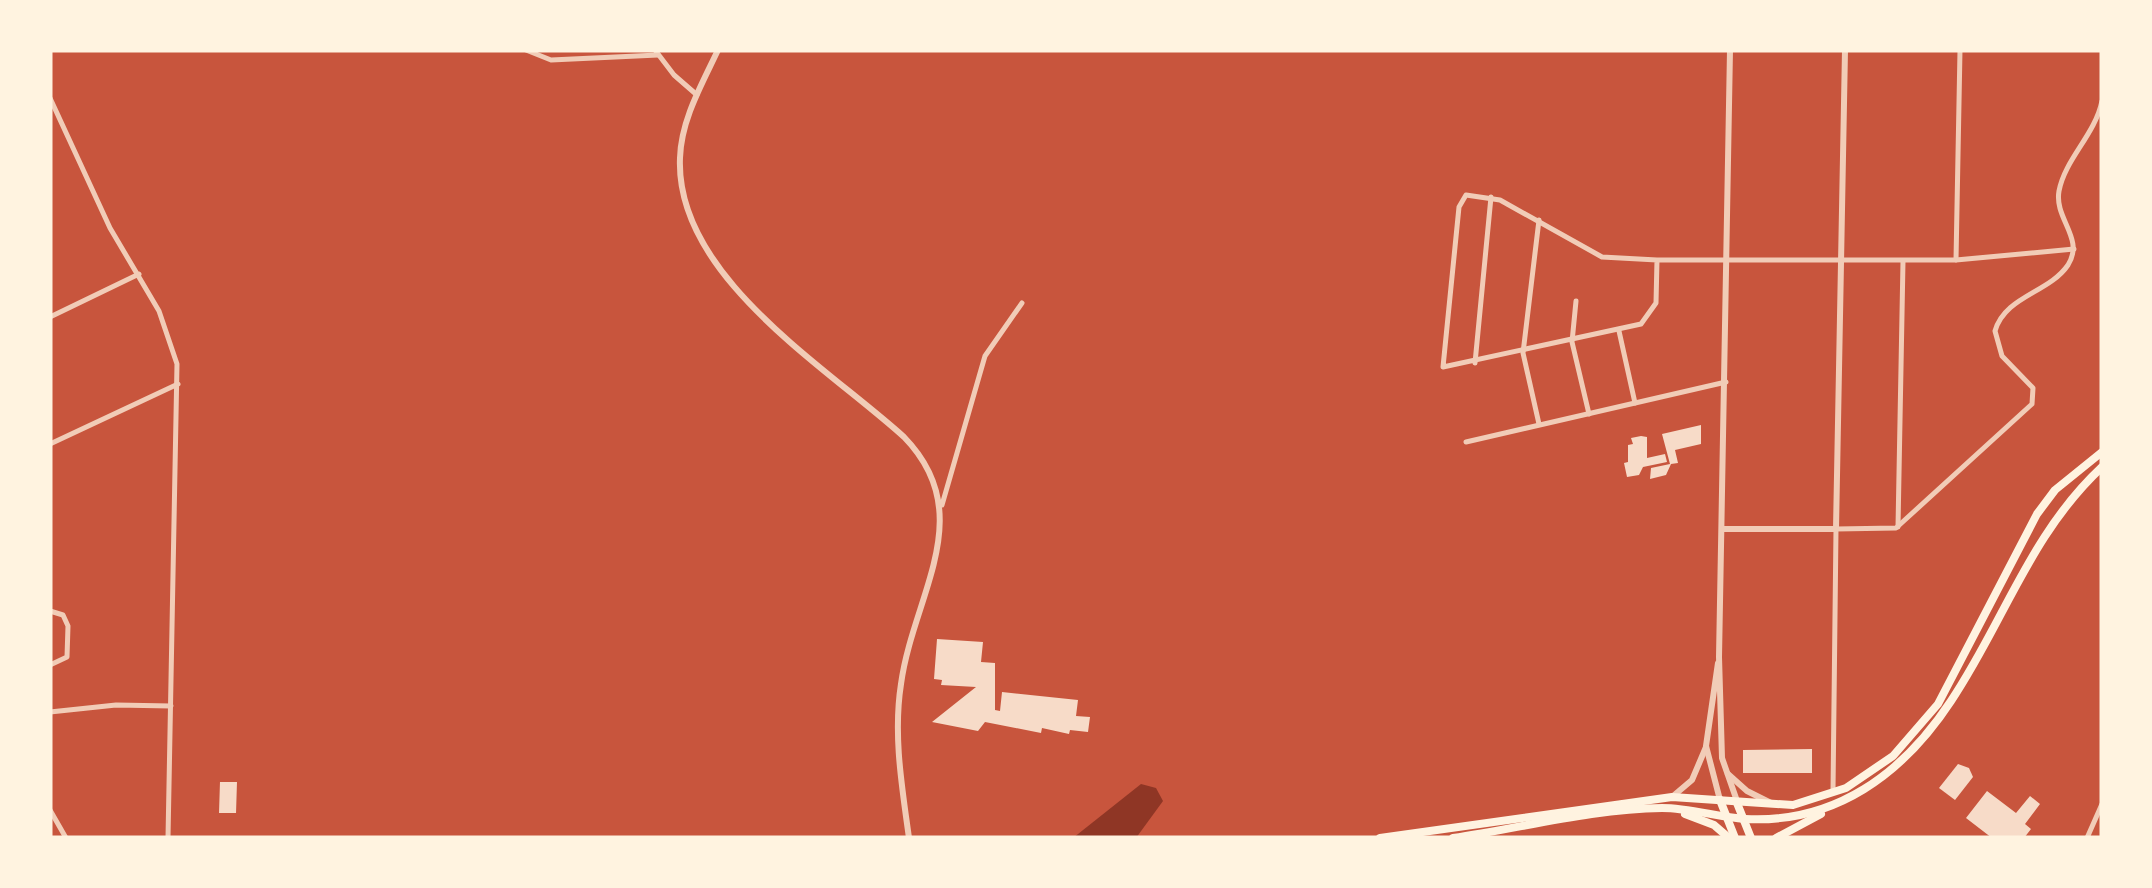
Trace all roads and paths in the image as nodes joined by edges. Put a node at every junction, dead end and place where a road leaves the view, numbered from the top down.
1 (526, 50) edge
2 (718, 50) edge
3 (1730, 50) edge
4 (1845, 50) edge
5 (1960, 50) edge
6 (657, 53) edge
7 (698, 95) junction
8 (50, 98) edge
9 (2102, 101) edge
10 (1492, 197) junction
11 (1539, 220) junction
12 (2074, 250) junction
13 (1658, 260) junction
14 (1956, 260) junction
15 (1728, 261) junction
16 (1840, 261) junction
17 (1903, 261) junction
18 (139, 274) junction
19 (1576, 302) dead end
20 (1022, 303) dead end
21 (50, 316) edge
22 (1619, 331) junction
23 (1572, 342) junction
24 (1523, 353) junction
25 (1476, 362) junction
26 (1726, 382) junction
27 (178, 384) junction
28 (1635, 403) junction
29 (1589, 414) junction
30 (1539, 424) junction
31 (1466, 442) dead end
32 (50, 444) edge
33 (2102, 452) edge
34 (2102, 467) edge
35 (942, 505) junction
36 (1898, 526) junction
37 (1724, 529) junction
38 (1836, 529) junction
39 (50, 611) edge
40 (1720, 657) junction
41 (50, 666) edge
42 (171, 706) junction
43 (50, 712) edge
44 (1706, 746) junction
45 (1726, 771) junction
46 (1833, 794) junction
47 (1672, 797) junction
48 (1720, 800) junction
49 (1737, 803) junction
50 (2102, 804) edge
51 (1777, 806) junction
52 (1833, 807) junction
53 (1667, 808) junction
54 (50, 810) edge
55 (1726, 817) junction
56 (1743, 819) junction
57 (66, 838) edge
58 (168, 838) edge
59 (909, 838) edge
60 (1380, 838) edge
61 (1452, 838) edge
62 (1732, 838) edge
63 (1750, 838) edge
64 (1776, 838) edge
65 (2087, 838) edge

1 - 6 street
2 - 7 street
3 - 15 street
4 - 16 street
5 - 14 street
6 - 7 street
7 - 35 street
8 - 18 street
9 - 12 street
10 - 11 street
10 - 25 street
10 - 25 street
11 - 13 street
11 - 24 street
12 - 14 street
12 - 36 street
13 - 15 street
13 - 22 street
14 - 17 street
15 - 16 street
15 - 26 street
16 - 17 street
16 - 38 street
17 - 36 street
18 - 21 street
18 - 27 street
19 - 23 street
20 - 35 street
22 - 23 street
22 - 28 street
23 - 24 street
23 - 29 street
24 - 25 street
24 - 30 street
26 - 28 street
26 - 37 street
27 - 32 street
27 - 42 street
28 - 29 street
29 - 30 street
30 - 31 street
33 - 46 main road
34 - 52 main road
35 - 59 street
36 - 38 street
37 - 38 street
37 - 40 street
38 - 46 street
39 - 41 street
40 - 44 street
40 - 45 street
42 - 43 street
42 - 58 street
44 - 47 street
44 - 48 street
45 - 49 street
45 - 51 street
46 - 51 main road
47 - 48 main road
47 - 60 main road
48 - 49 main road
48 - 55 main road
49 - 51 main road
49 - 56 main road
50 - 65 street
52 - 56 main road
52 - 64 main road
53 - 55 main road
53 - 61 main road
53 - 62 main road
54 - 57 street
55 - 56 main road
55 - 62 main road
56 - 63 main road

